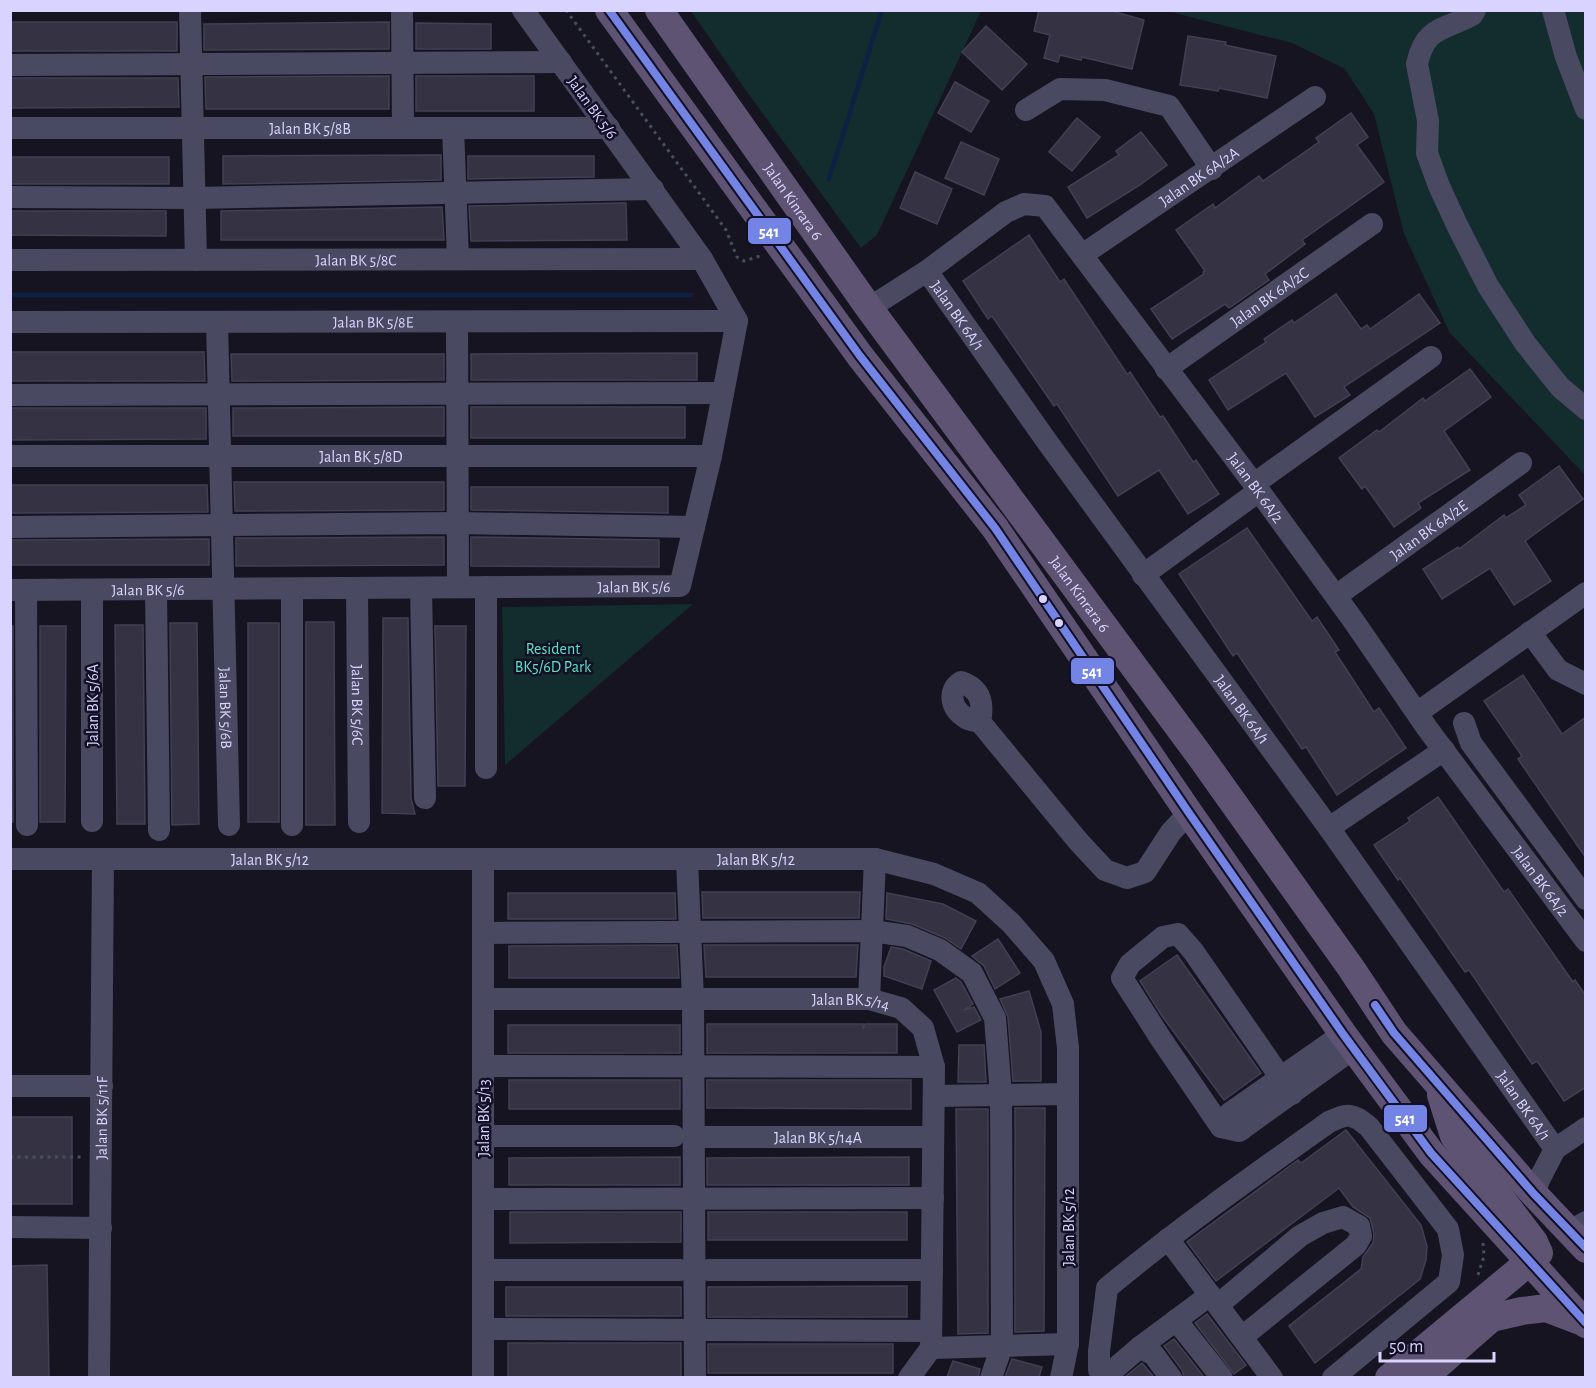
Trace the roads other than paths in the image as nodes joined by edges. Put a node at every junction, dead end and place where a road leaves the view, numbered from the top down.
1 (190, 10) edge
2 (402, 10) edge
3 (524, 10) edge
4 (609, 10) edge
5 (659, 10) edge
6 (1475, 10) edge
7 (1553, 10) edge
8 (561, 62) junction
9 (191, 64) junction
10 (403, 64) junction
11 (10, 65) edge
12 (1315, 97) dead end
13 (1586, 109) edge
14 (1026, 110) dead end
15 (10, 128) edge
16 (403, 128) junction
17 (453, 128) junction
18 (609, 128) junction
19 (193, 129) junction
20 (1212, 169) junction
21 (653, 189) junction
22 (455, 194) junction
23 (10, 197) edge
24 (195, 198) junction
25 (1372, 224) dead end
26 (1082, 255) junction
27 (458, 259) junction
28 (702, 259) junction
29 (10, 260) edge
30 (196, 260) junction
31 (927, 271) junction
32 (820, 302) junction
33 (869, 308) junction
34 (736, 321) junction
35 (10, 322) edge
36 (217, 322) junction
37 (457, 322) junction
38 (860, 356) junction
39 (1431, 357) dead end
40 (1166, 369) junction
41 (723, 393) junction
42 (457, 394) junction
43 (10, 395) edge
44 (219, 395) junction
45 (1586, 409) edge
46 (10, 456) edge
47 (220, 456) junction
48 (458, 456) junction
49 (711, 456) junction
50 (1521, 463) dead end
51 (1256, 488) junction
52 (458, 523) junction
53 (221, 525) junction
54 (10, 527) edge
55 (694, 527) junction
56 (1143, 574) junction
57 (486, 587) junction
58 (292, 588) junction
59 (357, 588) junction
60 (421, 588) junction
61 (458, 588) junction
62 (156, 589) junction
63 (222, 589) junction
64 (18, 590) edge
65 (92, 590) junction
66 (1586, 594) edge
67 (1335, 596) junction
68 (1530, 632) junction
69 (1586, 684) edge
70 (1417, 713) junction
71 (980, 722) dead end
72 (1464, 723) dead end
73 (1444, 750) junction
74 (486, 768) dead end
75 (426, 798) dead end
76 (1189, 813) junction
77 (92, 821) dead end
78 (359, 822) dead end
79 (27, 825) dead end
80 (229, 825) dead end
81 (292, 825) dead end
82 (1329, 828) junction
83 (159, 830) dead end
84 (10, 859) edge
85 (103, 859) junction
86 (483, 859) junction
87 (875, 859) junction
88 (687, 860) junction
89 (1586, 898) edge
90 (690, 931) junction
91 (872, 931) junction
92 (483, 933) junction
93 (1586, 941) edge
94 (483, 999) junction
95 (693, 999) junction
96 (869, 999) junction
97 (1348, 1041) junction
98 (693, 1065) junction
99 (483, 1066) junction
100 (934, 1067) junction
101 (1438, 1084) junction
102 (10, 1086) edge
103 (102, 1086) junction
104 (1287, 1086) junction
105 (1068, 1094) junction
106 (1001, 1095) junction
107 (934, 1096) junction
108 (1586, 1128) edge
109 (483, 1136) junction
110 (674, 1136) dead end
111 (702, 1137) dead end
112 (933, 1137) junction
113 (1555, 1149) junction
114 (1534, 1194) junction
115 (933, 1198) junction
116 (483, 1199) junction
117 (694, 1199) junction
118 (1482, 1212) junction
119 (10, 1227) edge
120 (101, 1228) junction
121 (1580, 1234) edge
122 (1168, 1239) junction
123 (1537, 1266) junction
124 (483, 1270) junction
125 (680, 1270) dead end
126 (709, 1270) dead end
127 (932, 1270) junction
128 (1586, 1294) edge
129 (1214, 1300) junction
130 (1480, 1301) junction
131 (1176, 1320) junction
132 (1585, 1324) edge
133 (483, 1329) junction
134 (694, 1330) junction
135 (1242, 1337) junction
136 (931, 1339) junction
137 (1068, 1344) junction
138 (1002, 1346) junction
139 (1140, 1347) junction
140 (1097, 1374) edge
141 (99, 1377) edge
142 (483, 1377) edge
143 (695, 1377) edge
144 (909, 1377) edge
145 (991, 1377) edge
146 (1061, 1377) edge
147 (1171, 1377) edge
148 (1222, 1377) edge
149 (1272, 1377) edge
150 (1333, 1377) edge
151 (1389, 1377) edge
152 (1423, 1377) edge

1 - 9 street
2 - 10 street
3 - 8 street, Jalan BK 5/6
4 - 32 main road, Jalan Kinrara 6
5 - 33 main road, Jalan Kinrara 6
6 - 45 street
7 - 13 street
8 - 10 street
8 - 18 street, Jalan BK 5/6
9 - 10 street
9 - 11 street
9 - 19 street
10 - 16 street
12 - 20 street, Jalan BK 6A/2A
14 - 20 street
15 - 19 street, Jalan BK 5/8B
16 - 17 street, Jalan BK 5/8B
16 - 19 street, Jalan BK 5/8B
17 - 18 street, Jalan BK 5/8B
17 - 22 street
18 - 21 street, Jalan BK 5/6
19 - 24 street
20 - 26 street, Jalan BK 6A/2A
21 - 22 street
21 - 28 street, Jalan BK 5/6
22 - 24 street
22 - 27 street
23 - 24 street
24 - 30 street
25 - 40 street, Jalan BK 6A/2C
26 - 31 street, Jalan BK 6A/2
26 - 40 street, Jalan BK 6A/2
27 - 28 street, Jalan BK 5/8C
27 - 30 street, Jalan BK 5/8C
28 - 34 street, Jalan BK 5/6
29 - 30 street, Jalan BK 5/8C
31 - 33 street, Jalan BK 6A/2
31 - 56 street, Jalan BK 6A/1
32 - 33 main road
32 - 38 main road, Jalan Kinrara 6
33 - 38 main road
33 - 101 main road, Jalan Kinrara 6
34 - 37 street, Jalan BK 5/8E
34 - 41 street, Jalan BK 5/6
35 - 36 street, Jalan BK 5/8E
36 - 37 street, Jalan BK 5/8E
36 - 44 street, Jalan BK 5/6B
37 - 42 street
38 - 76 main road, Jalan Kinrara 6
39 - 51 street
40 - 51 street, Jalan BK 6A/2
41 - 42 street
41 - 49 street, Jalan BK 5/6
42 - 44 street
42 - 48 street
43 - 44 street
44 - 47 street, Jalan BK 5/6B
46 - 47 street, Jalan BK 5/8D
47 - 48 street, Jalan BK 5/8D
47 - 53 street, Jalan BK 5/6B
48 - 49 street, Jalan BK 5/8D
48 - 52 street
49 - 55 street, Jalan BK 5/6
50 - 67 street, Jalan BK 6A/2E
51 - 56 street
51 - 67 street, Jalan BK 6A/2
52 - 53 street
52 - 55 street
52 - 61 street
53 - 54 street
53 - 63 street, Jalan BK 5/6B
55 - 57 street, Jalan BK 5/6
56 - 82 street, Jalan BK 6A/1
57 - 61 street, Jalan BK 5/6
57 - 74 street
58 - 59 street, Jalan BK 5/6
58 - 63 street, Jalan BK 5/6
58 - 81 street
59 - 60 street, Jalan BK 5/6
59 - 78 street, Jalan BK 5/6C
60 - 61 street, Jalan BK 5/6
60 - 75 street
62 - 63 street, Jalan BK 5/6
62 - 65 street, Jalan BK 5/6
62 - 83 street
63 - 80 street, Jalan BK 5/6B
64 - 65 street, Jalan BK 5/6
64 - 79 street
65 - 77 street, Jalan BK 5/6A
66 - 68 street
67 - 70 street, Jalan BK 6A/2
68 - 69 street
68 - 70 street
70 - 73 street, Jalan BK 6A/2
71 - 76 street
72 - 89 street
73 - 82 street
73 - 93 street, Jalan BK 6A/2
76 - 97 main road, Jalan Kinrara 6
82 - 113 street, Jalan BK 6A/1
84 - 85 street, Jalan BK 5/12
85 - 86 street, Jalan BK 5/12
85 - 103 street, Jalan BK 5/11F
86 - 88 street, Jalan BK 5/12
86 - 92 street, Jalan BK 5/13
87 - 88 street, Jalan BK 5/12
87 - 91 street
87 - 105 street, Jalan BK 5/12
88 - 90 street
90 - 91 street
90 - 92 street
90 - 95 street
91 - 96 street
91 - 106 street
92 - 94 street, Jalan BK 5/13
94 - 95 street, Jalan BK 5/14
94 - 99 street, Jalan BK 5/13
95 - 96 street, Jalan BK 5/14
95 - 98 street
96 - 100 street, Jalan BK 5/14
97 - 104 street
97 - 118 main road, Jalan Kinrara 6
98 - 99 street
98 - 100 street
98 - 117 street
99 - 109 street, Jalan BK 5/13
100 - 107 street, Jalan BK 5/14
101 - 114 main road, Jalan Kinrara 6
101 - 123 main road
102 - 103 street
103 - 120 street, Jalan BK 5/11F
104 - 104 street
105 - 106 street
105 - 137 street, Jalan BK 5/12
106 - 107 street
106 - 138 street
107 - 112 street, Jalan BK 5/14
108 - 113 street
109 - 110 street
109 - 116 street, Jalan BK 5/13
111 - 112 street, Jalan BK 5/14A
112 - 115 street, Jalan BK 5/14
113 - 114 street
114 - 121 main road, Jalan Kinrara 6
115 - 117 street
115 - 127 street, Jalan BK 5/14
116 - 117 street
116 - 124 street, Jalan BK 5/13
117 - 134 street
118 - 123 main road, Jalan Kinrara 6
118 - 130 main road
119 - 120 street
120 - 141 street, Jalan BK 5/11F
122 - 129 street
122 - 140 street
122 - 150 street
123 - 128 main road
123 - 130 main road
123 - 132 main road, Jalan Kinrara 6
124 - 125 street
124 - 133 street, Jalan BK 5/13
126 - 127 street
127 - 136 street, Jalan BK 5/14
129 - 131 street
129 - 135 street
129 - 135 street
130 - 132 main road
130 - 151 main road
130 - 152 main road
131 - 139 street
131 - 148 street
133 - 134 street
133 - 142 street, Jalan BK 5/13
134 - 136 street
134 - 143 street
135 - 149 street
136 - 138 street
136 - 144 street
137 - 138 street
137 - 146 street, Jalan BK 5/12
138 - 145 street
139 - 140 street
139 - 147 street

